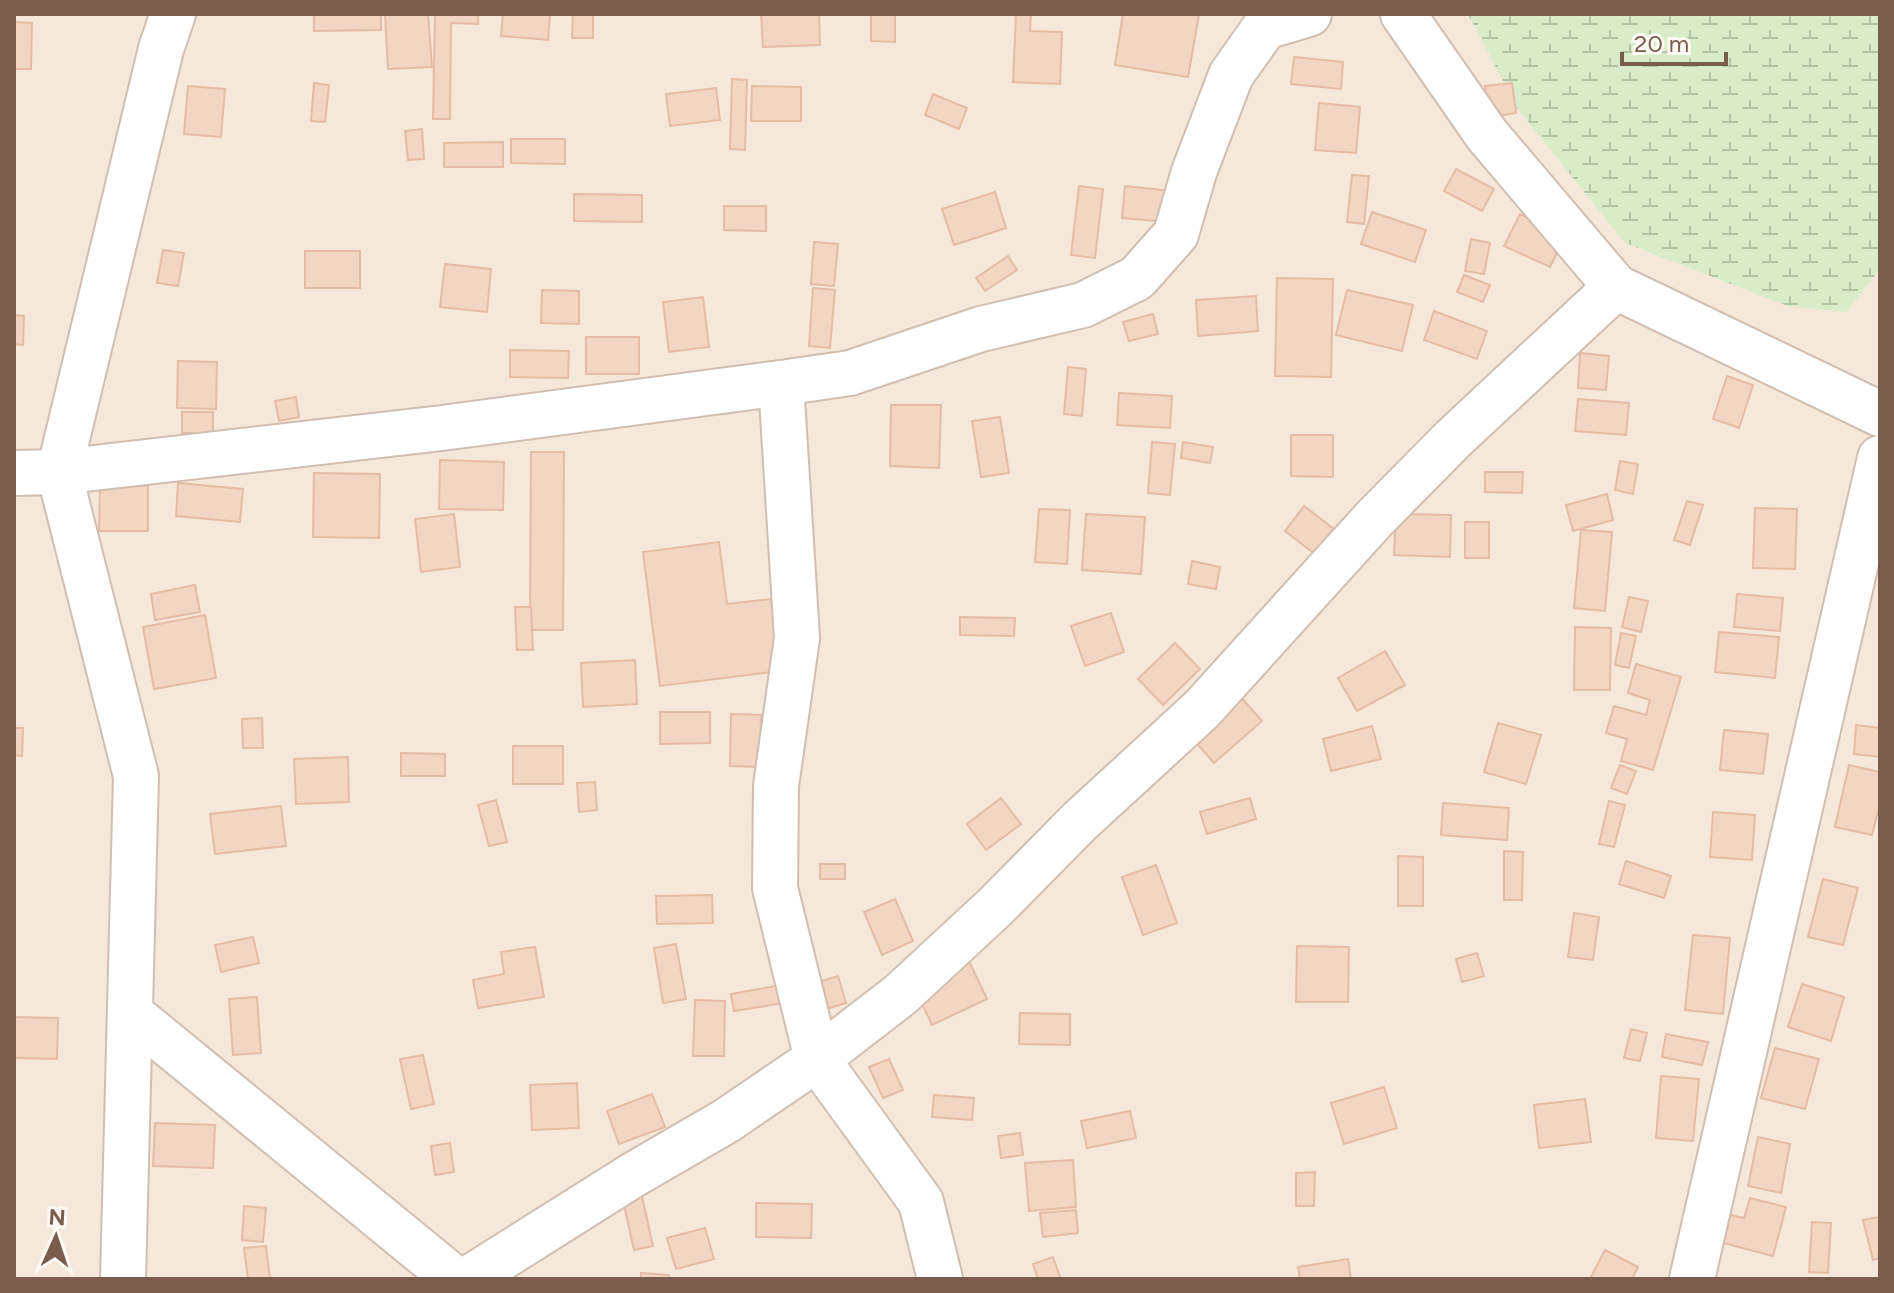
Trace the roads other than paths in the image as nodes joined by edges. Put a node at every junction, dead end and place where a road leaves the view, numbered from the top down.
1 (173, 14) edge
2 (1309, 14) edge
3 (1403, 14) edge
4 (1616, 287) junction
5 (781, 383) junction
6 (1880, 414) edge
7 (1880, 458) edge
8 (59, 472) junction
9 (14, 473) edge
10 (1869, 571) edge
11 (130, 1013) junction
12 (817, 1059) junction
13 (123, 1279) edge
14 (455, 1279) edge
15 (468, 1279) edge
16 (940, 1279) edge
17 (1697, 1279) edge

1 - 8 street
2 - 5 street
3 - 4 street
4 - 6 street
4 - 12 street
5 - 8 street
5 - 12 street
7 - 10 street
8 - 9 street
8 - 11 street
10 - 17 street
11 - 13 street
11 - 14 street
12 - 15 street
12 - 16 street

